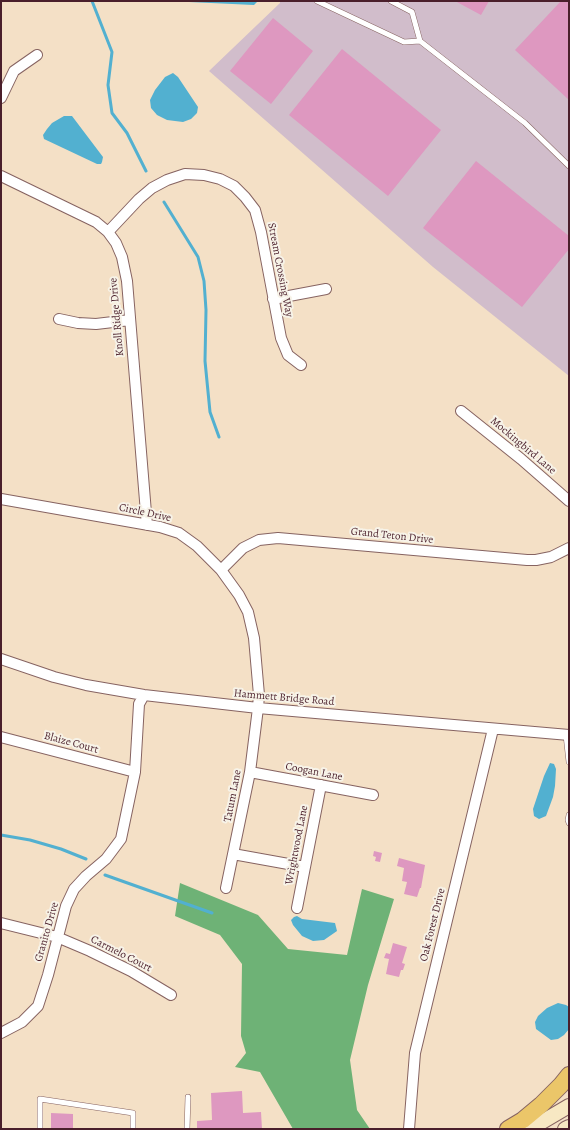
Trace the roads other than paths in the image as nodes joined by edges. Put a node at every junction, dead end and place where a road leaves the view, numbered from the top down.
1 (317, 1) edge
2 (391, 1) edge
3 (420, 41) junction
4 (37, 55) dead end
5 (1, 98) edge
6 (569, 166) edge
7 (1, 176) edge
8 (108, 232) junction
9 (326, 289) dead end
10 (273, 300) junction
11 (59, 319) dead end
12 (130, 320) junction
13 (301, 365) dead end
14 (461, 411) dead end
15 (1, 499) edge
16 (569, 501) edge
17 (147, 525) junction
18 (569, 548) edge
19 (222, 570) junction
20 (1, 660) edge
21 (144, 695) junction
22 (258, 708) junction
23 (492, 729) junction
24 (567, 735) edge
25 (1, 737) edge
26 (569, 762) edge
27 (135, 772) junction
28 (250, 772) junction
29 (321, 785) junction
30 (373, 795) dead end
31 (569, 815) edge
32 (569, 822) edge
33 (233, 854) junction
34 (305, 867) junction
35 (226, 888) dead end
36 (297, 908) dead end
37 (1, 923) edge
38 (57, 937) junction
39 (171, 996) dead end
40 (1, 1033) edge
41 (569, 1075) edge
42 (188, 1097) dead end
43 (569, 1106) edge
44 (569, 1127) edge
45 (40, 1129) edge
46 (133, 1129) edge
47 (187, 1129) edge
48 (410, 1129) edge
49 (508, 1129) edge
50 (530, 1129) edge
51 (565, 1129) edge

1 - 3 lane
2 - 3 lane
3 - 6 lane
4 - 5 street
7 - 8 street, Knoll Ridge Drive
8 - 10 street, Stream Crossing Way
8 - 12 street, Knoll Ridge Drive
9 - 10 street
10 - 13 street, Stream Crossing Way
11 - 12 street
12 - 17 street, Knoll Ridge Drive
14 - 16 street, Mockingbird Lane
15 - 17 street, Circle Drive
17 - 19 street, Circle Drive
18 - 19 street, Grand Teton Drive
19 - 22 street, Circle Drive
20 - 21 street, Hammett Bridge Road
21 - 22 street, Hammett Bridge Road
21 - 27 street, Granito Drive
22 - 23 street, Hammett Bridge Road
22 - 28 street, Tatum Lane
23 - 24 street, Hammett Bridge Road
23 - 48 street, Oak Forest Drive
24 - 26 lane
25 - 27 street, Blaize Court
27 - 38 street, Granito Drive
28 - 29 street, Coogan Lane
28 - 33 street, Tatum Lane
29 - 30 street, Coogan Lane
29 - 34 street, Wrightwood Lane
31 - 32 lane
33 - 34 street
33 - 35 street, Tatum Lane
34 - 36 street, Wrightwood Lane
37 - 38 street, Carmelo Court
38 - 39 street, Carmelo Court
38 - 40 street, Granito Drive
41 - 49 main road
42 - 47 lane
43 - 50 main road
44 - 51 main road
45 - 46 lane

